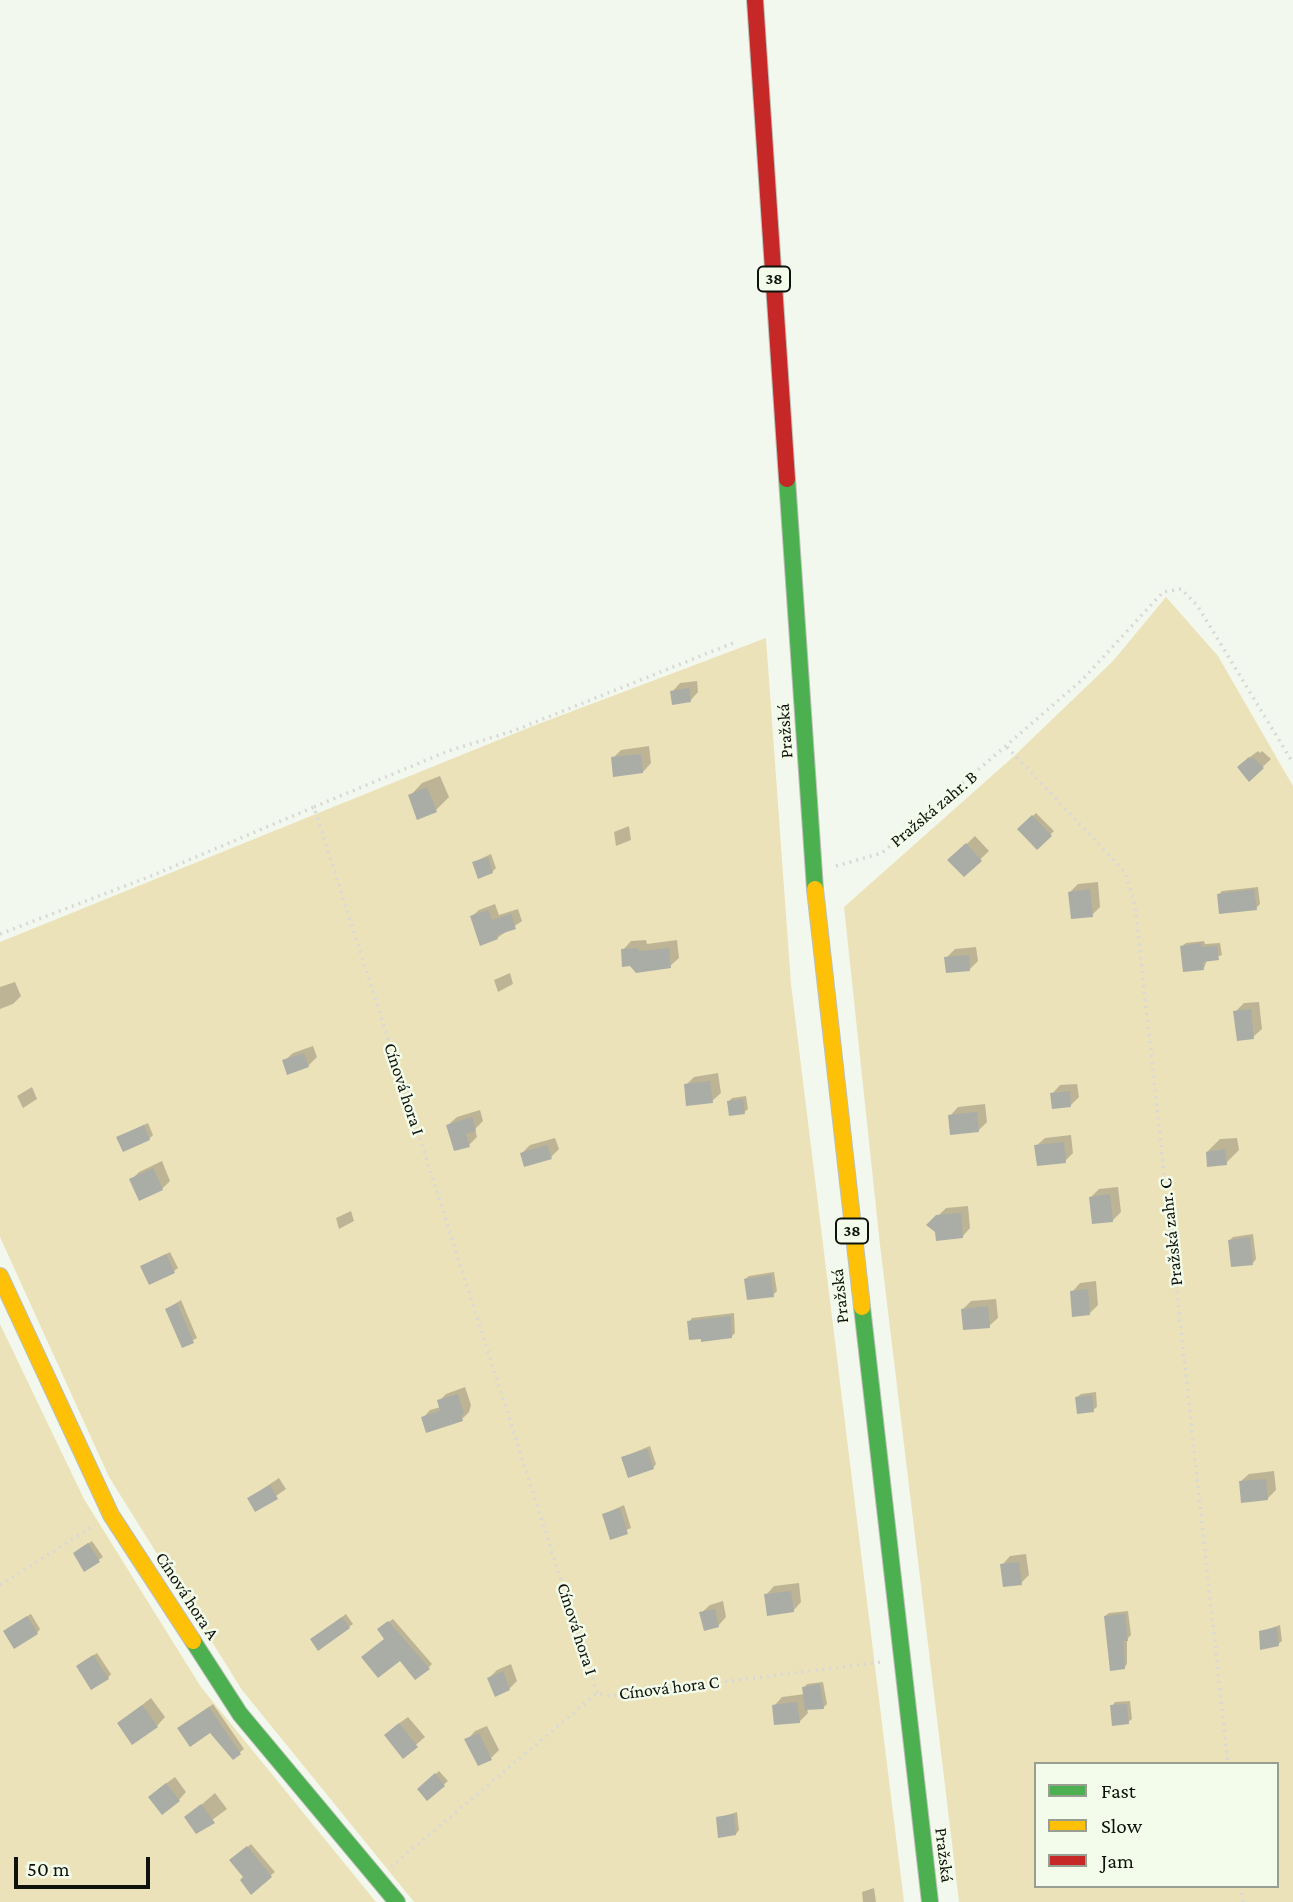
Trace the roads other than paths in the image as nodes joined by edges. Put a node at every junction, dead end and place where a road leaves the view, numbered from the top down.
1 (755, 0) edge
2 (0, 1276) edge
3 (397, 1902) edge
4 (930, 1902) edge

1 - 4 main road, Pražská / 38
2 - 3 main road, Cínová hora A

